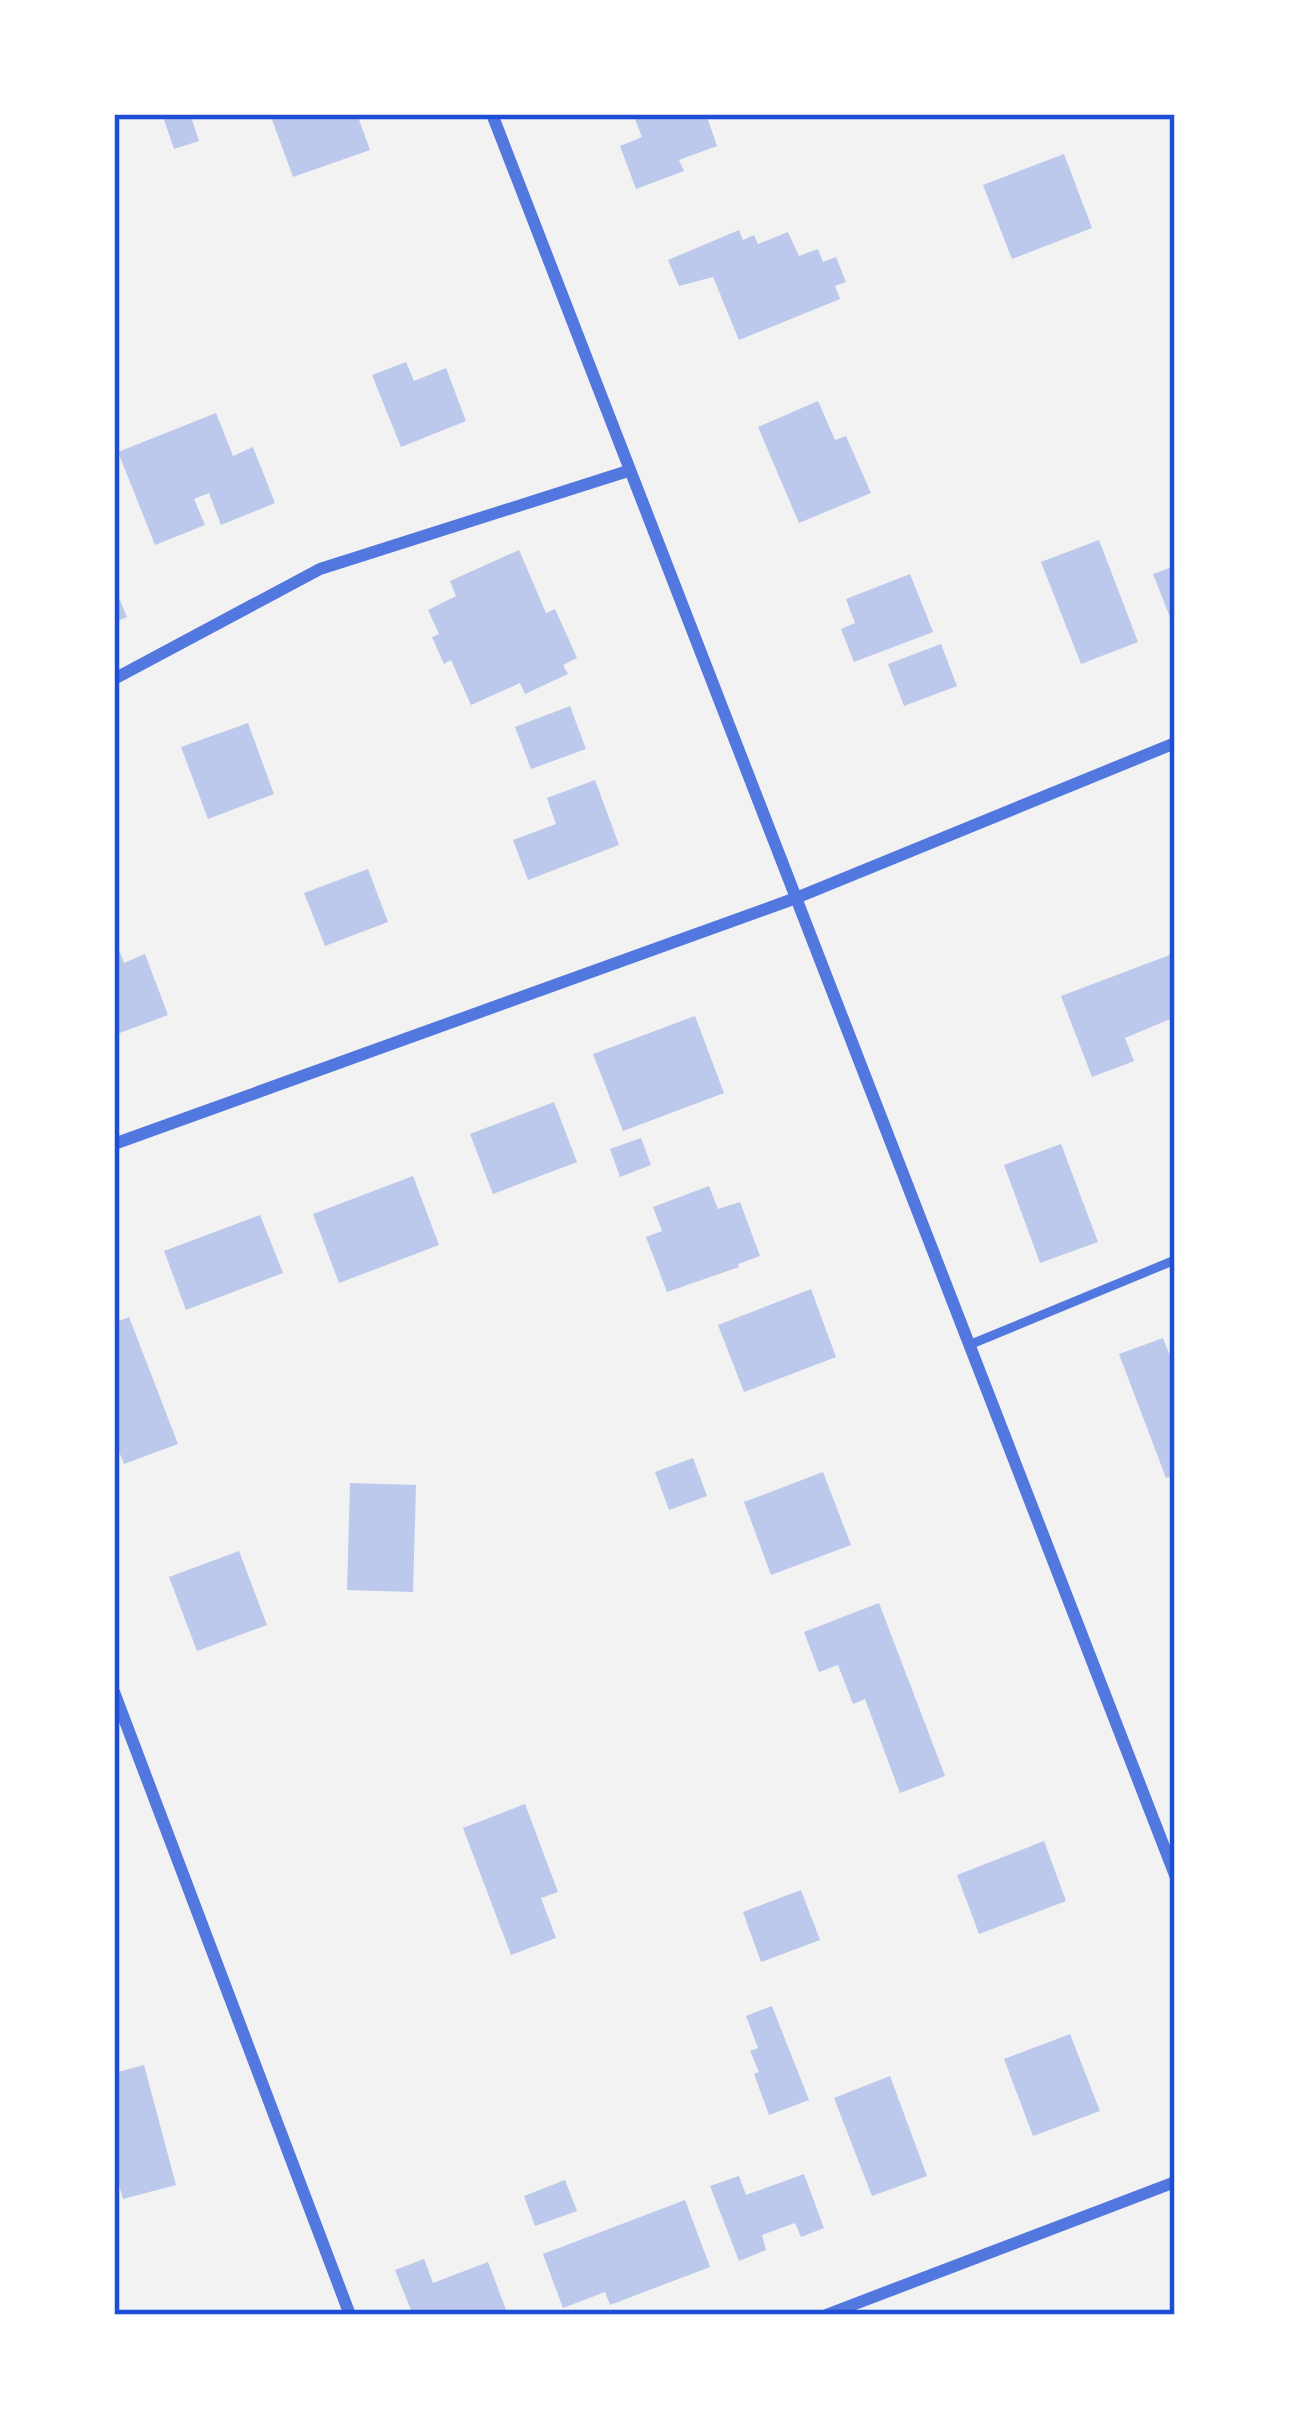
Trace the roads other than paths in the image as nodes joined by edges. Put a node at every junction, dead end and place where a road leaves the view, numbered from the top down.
1 (492, 114) edge
2 (628, 471) junction
3 (114, 679) edge
4 (1175, 743) edge
5 (796, 898) junction
6 (114, 1144) edge
7 (1175, 1260) edge
8 (969, 1345) junction
9 (114, 1692) edge
10 (1175, 1875) edge
11 (1175, 2182) edge
12 (350, 2315) edge
13 (826, 2315) edge

1 - 2 street
2 - 3 street
2 - 5 street
4 - 5 street
5 - 6 street
5 - 8 street
7 - 8 lane
8 - 10 street
9 - 12 street
11 - 13 street

